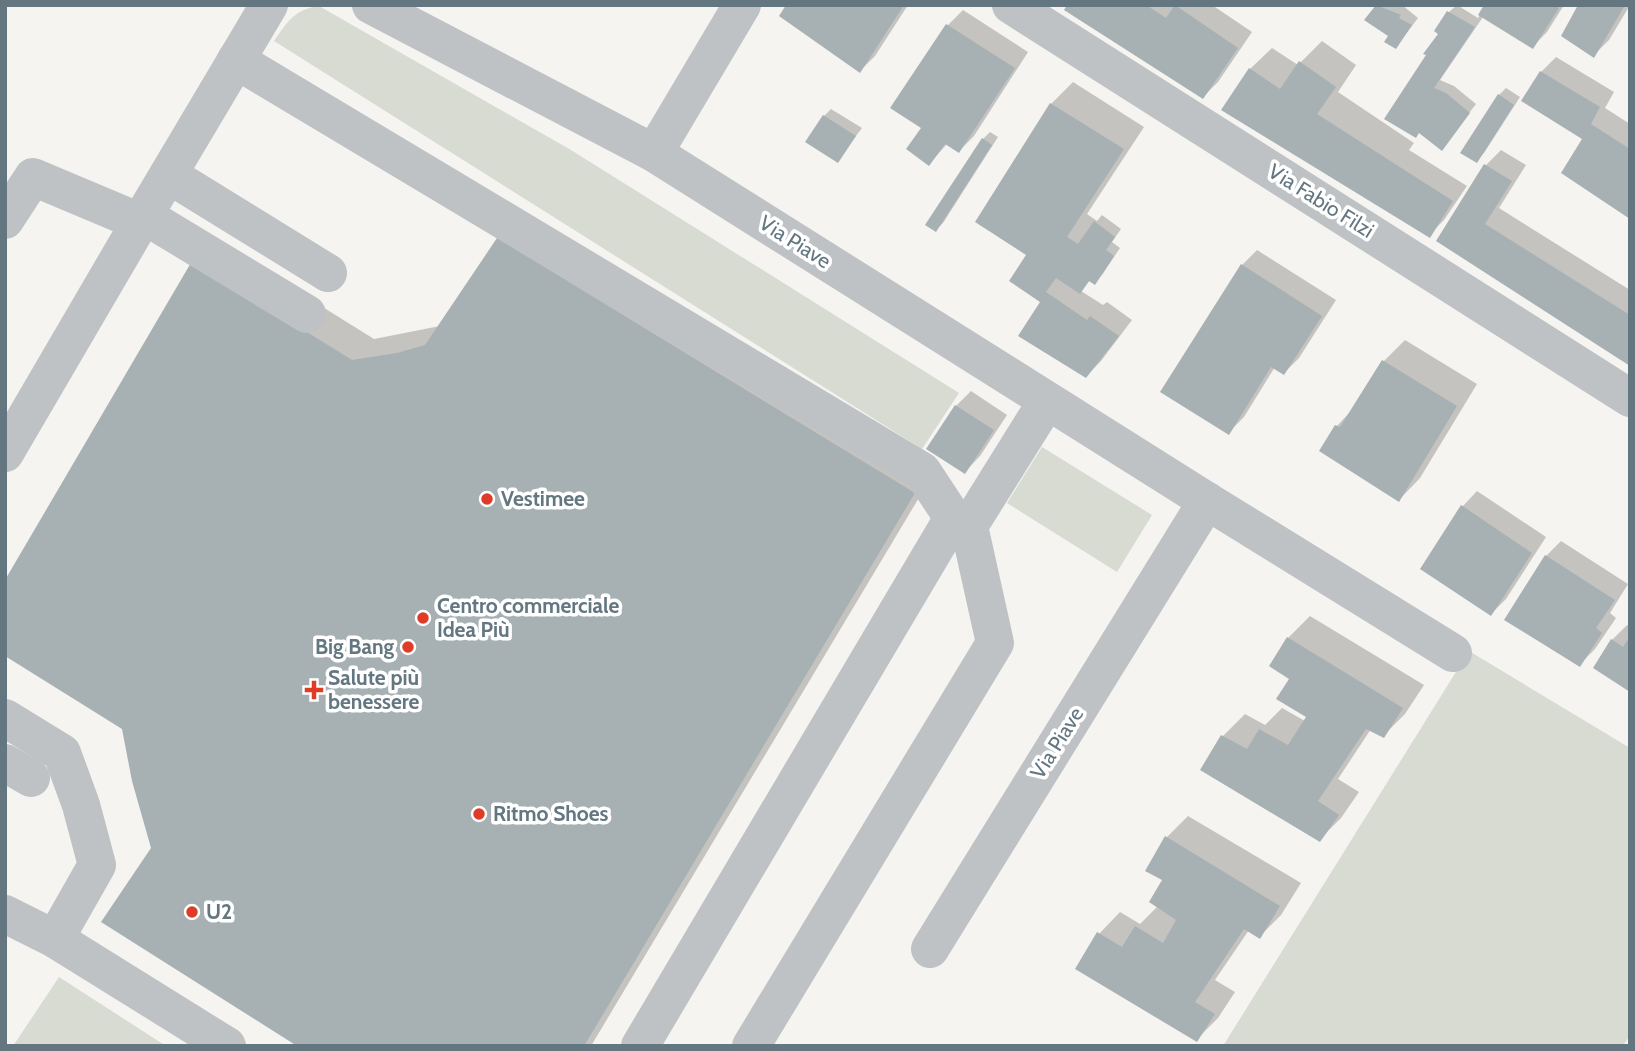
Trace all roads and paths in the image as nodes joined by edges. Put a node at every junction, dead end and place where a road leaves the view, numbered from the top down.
1 (269, 5) edge
2 (371, 5) edge
3 (742, 5) edge
4 (1011, 5) edge
5 (236, 60) junction
6 (654, 153) junction
7 (169, 175) junction
8 (142, 219) junction
9 (5, 220) edge
10 (328, 273) dead end
11 (307, 314) dead end
12 (1630, 398) edge
13 (1048, 401) junction
14 (5, 453) edge
15 (1207, 501) junction
16 (961, 522) junction
17 (1453, 653) dead end
18 (5, 718) edge
19 (5, 914) edge
20 (55, 939) junction
21 (930, 949) dead end
22 (227, 1046) edge
23 (640, 1046) edge
24 (751, 1046) edge

1 - 5 street
2 - 6 street, Via Piave
3 - 6 street
4 - 12 street, Via Fabio Filzi
5 - 7 street
5 - 16 street
6 - 13 street, Via Piave
7 - 8 street
7 - 10 street
8 - 9 street
8 - 11 street
8 - 14 street
13 - 15 street, Via Piave
13 - 16 street
15 - 17 street, Via Piave
15 - 21 street, Via Piave
16 - 23 street
16 - 24 street
18 - 20 street
19 - 20 street
20 - 22 street

